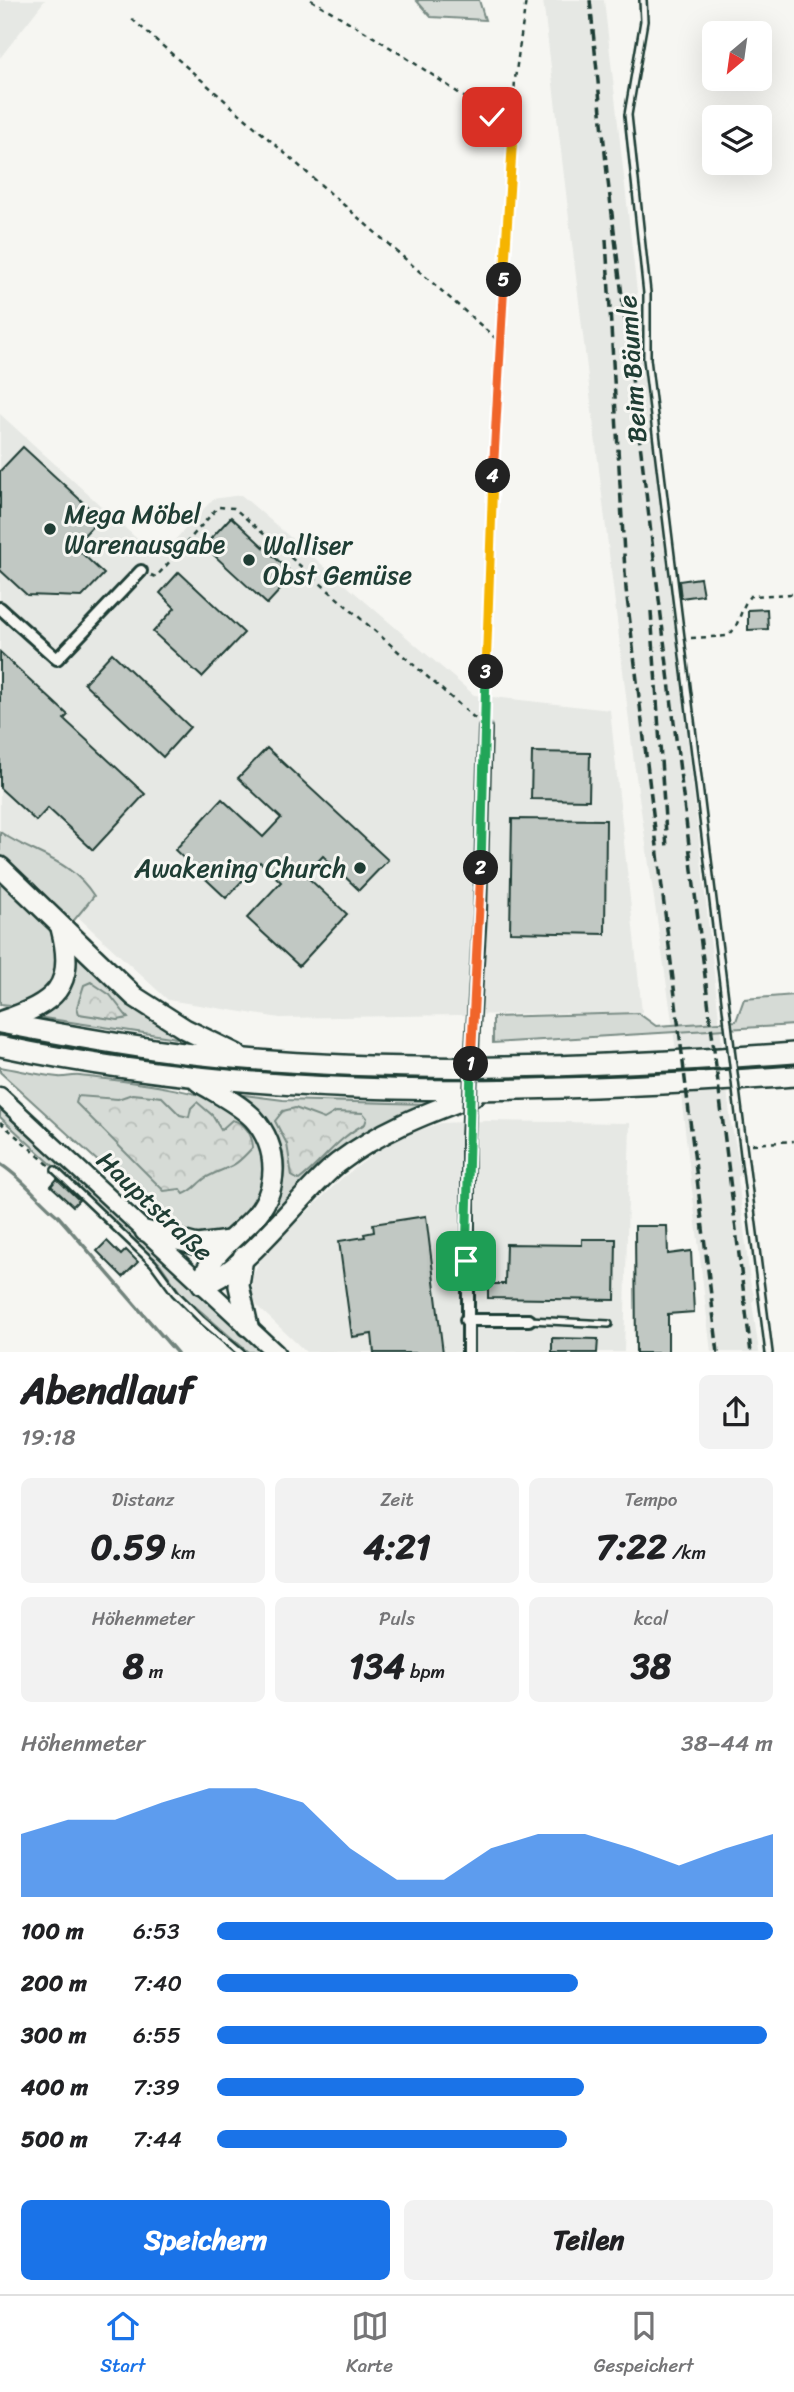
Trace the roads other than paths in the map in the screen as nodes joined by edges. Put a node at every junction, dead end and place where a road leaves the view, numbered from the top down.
1 (643, 0) edge
2 (141, 571) road end
3 (0, 608) edge
4 (485, 728) road end
5 (0, 867) edge
6 (61, 927) junction
7 (0, 1023) edge
8 (0, 1046) edge
9 (794, 1053) edge
10 (247, 1059) junction
11 (794, 1076) edge
12 (192, 1078) junction
13 (482, 1092) junction
14 (0, 1096) edge
15 (55, 1170) road end
16 (145, 1231) junction
17 (229, 1241) junction
18 (243, 1257) junction
19 (202, 1283) junction
20 (466, 1320) junction
21 (529, 1320) joint
22 (609, 1324) dead end
23 (248, 1326) junction
24 (239, 1352) edge
25 (275, 1352) edge
26 (468, 1352) edge
27 (769, 1352) edge

1 - 27 lane, Beim Bäumle, bridge
2 - 3 street
4 - 20 street, bridge
5 - 6 highway
6 - 7 highway
6 - 10 highway
7 - 10 highway
8 - 12 highway
9 - 10 highway
11 - 13 highway
12 - 13 highway
12 - 17 highway
13 - 18 highway
14 - 16 main road, Hauptstraße
15 - 24 lane
16 - 17 highway
16 - 19 main road, Hauptstraße
17 - 19 highway
18 - 19 highway
18 - 23 highway
19 - 23 main road, Hauptstraße
20 - 21 street
20 - 26 street
21 - 22 lane
23 - 25 main road, Hauptstraße

